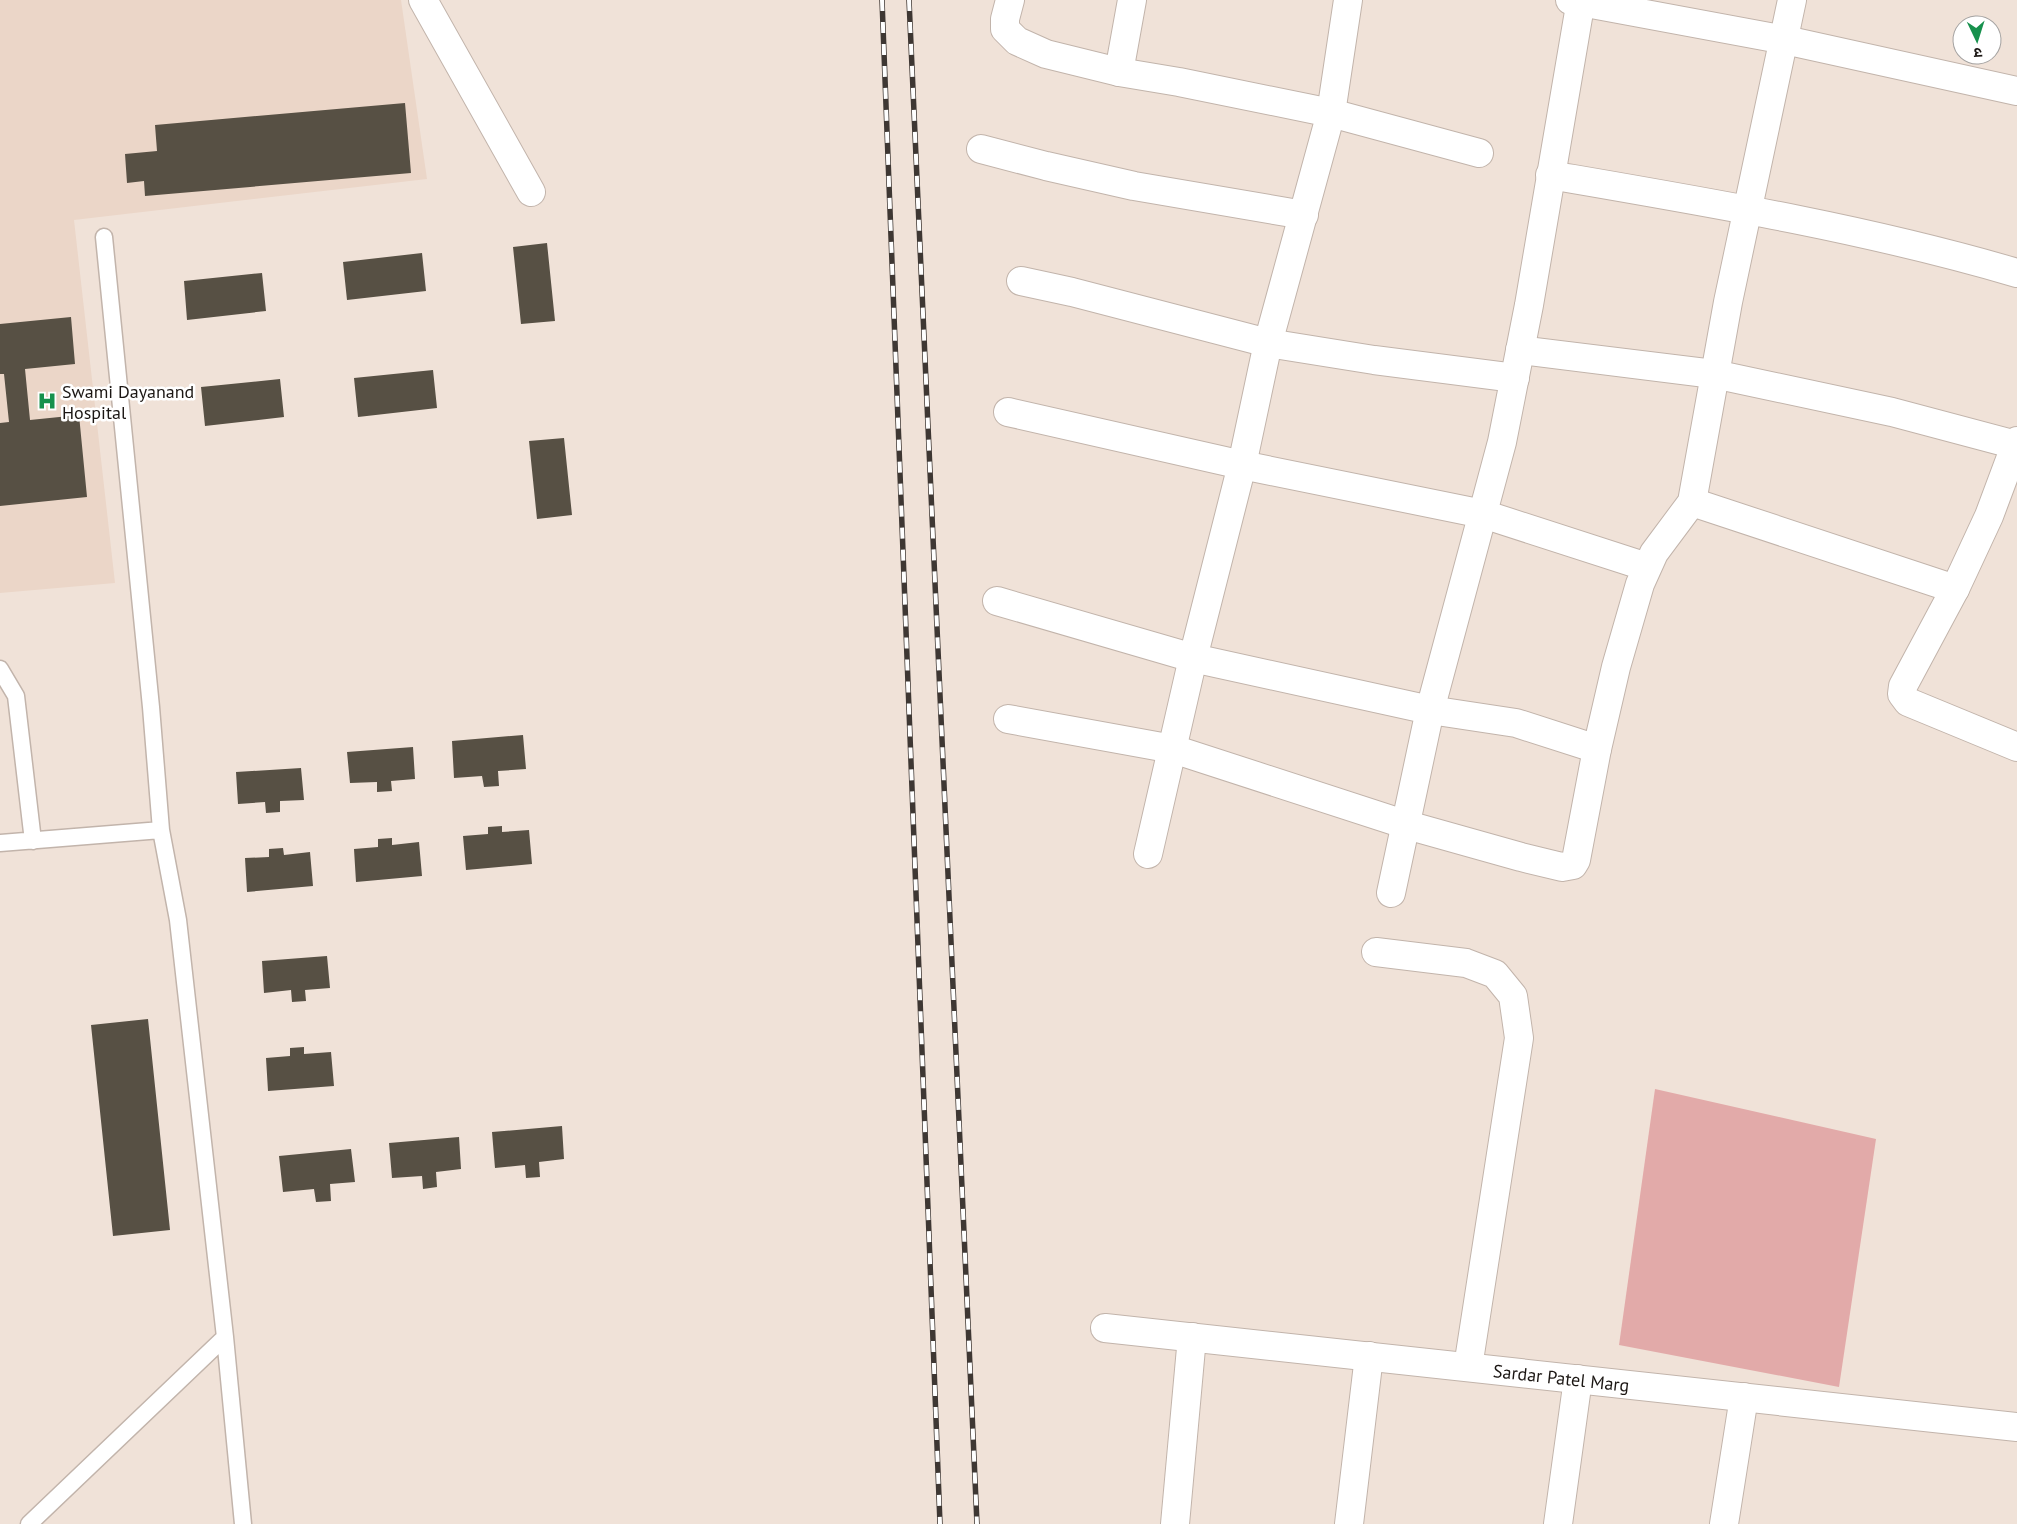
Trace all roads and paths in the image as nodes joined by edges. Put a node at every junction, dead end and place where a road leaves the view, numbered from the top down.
1 (423, 0) edge
2 (1010, 0) edge
3 (1132, 0) edge
4 (1348, 0) edge
5 (1792, 0) edge
6 (1577, 1) edge
7 (1785, 40) junction
8 (1119, 72) junction
9 (2017, 91) edge
10 (1331, 113) junction
11 (981, 149) dead end
12 (1479, 153) dead end
13 (1550, 175) junction
14 (531, 192) dead end
15 (1748, 209) junction
16 (1304, 215) junction
17 (104, 237) dead end
18 (2017, 273) edge
19 (1021, 281) dead end
20 (1268, 342) junction
21 (1520, 350) junction
22 (1714, 374) junction
23 (1515, 378) junction
24 (1008, 412) dead end
25 (2016, 443) edge
26 (1242, 465) junction
27 (1692, 502) junction
28 (1483, 514) junction
29 (1647, 567) junction
30 (1955, 589) junction
31 (998, 601) dead end
32 (1194, 658) junction
33 (0, 669) edge
34 (1430, 710) junction
35 (1008, 719) dead end
36 (2017, 747) edge
37 (1173, 749) junction
38 (1597, 749) junction
39 (1407, 825) junction
40 (161, 830) junction
41 (33, 841) junction
42 (0, 843) edge
43 (1148, 854) dead end
44 (1391, 893) dead end
45 (1376, 952) dead end
46 (1105, 1328) dead end
47 (226, 1337) junction
48 (1192, 1337) junction
49 (1369, 1356) junction
50 (1468, 1367) junction
51 (1578, 1379) junction
52 (1744, 1397) junction
53 (2017, 1427) edge
54 (29, 1524) edge
55 (243, 1524) edge
56 (1175, 1524) edge
57 (1349, 1524) edge
58 (1558, 1524) edge
59 (1724, 1524) edge

1 - 14 street
2 - 8 street
3 - 8 street
4 - 10 street
5 - 7 street
6 - 7 street
6 - 13 street
7 - 9 street
7 - 15 street
8 - 10 street
10 - 12 street
10 - 16 street
11 - 16 street
13 - 15 street
13 - 21 street
15 - 18 street
15 - 22 street
16 - 20 street
17 - 40 lane
19 - 20 street
20 - 23 street
20 - 26 street
21 - 22 street
21 - 23 street
22 - 25 street
22 - 27 street
23 - 28 street
24 - 26 street
25 - 30 street
26 - 28 street
26 - 32 street
27 - 29 street
27 - 30 street
28 - 29 street
28 - 34 street
29 - 38 street
30 - 36 street
31 - 32 street
32 - 34 street
32 - 37 street
33 - 41 lane
34 - 38 street
34 - 39 street
35 - 37 street
37 - 39 street
37 - 43 street
38 - 39 street
39 - 44 street
40 - 41 lane
40 - 47 lane
41 - 42 lane
45 - 50 street
46 - 48 street, Sardar Patel Marg
47 - 54 lane
47 - 55 lane
48 - 49 street, Sardar Patel Marg
48 - 56 street
49 - 50 street, Sardar Patel Marg
49 - 57 street
50 - 51 street, Sardar Patel Marg
51 - 52 street, Sardar Patel Marg
51 - 58 street
52 - 53 street, Sardar Patel Marg
52 - 59 street

